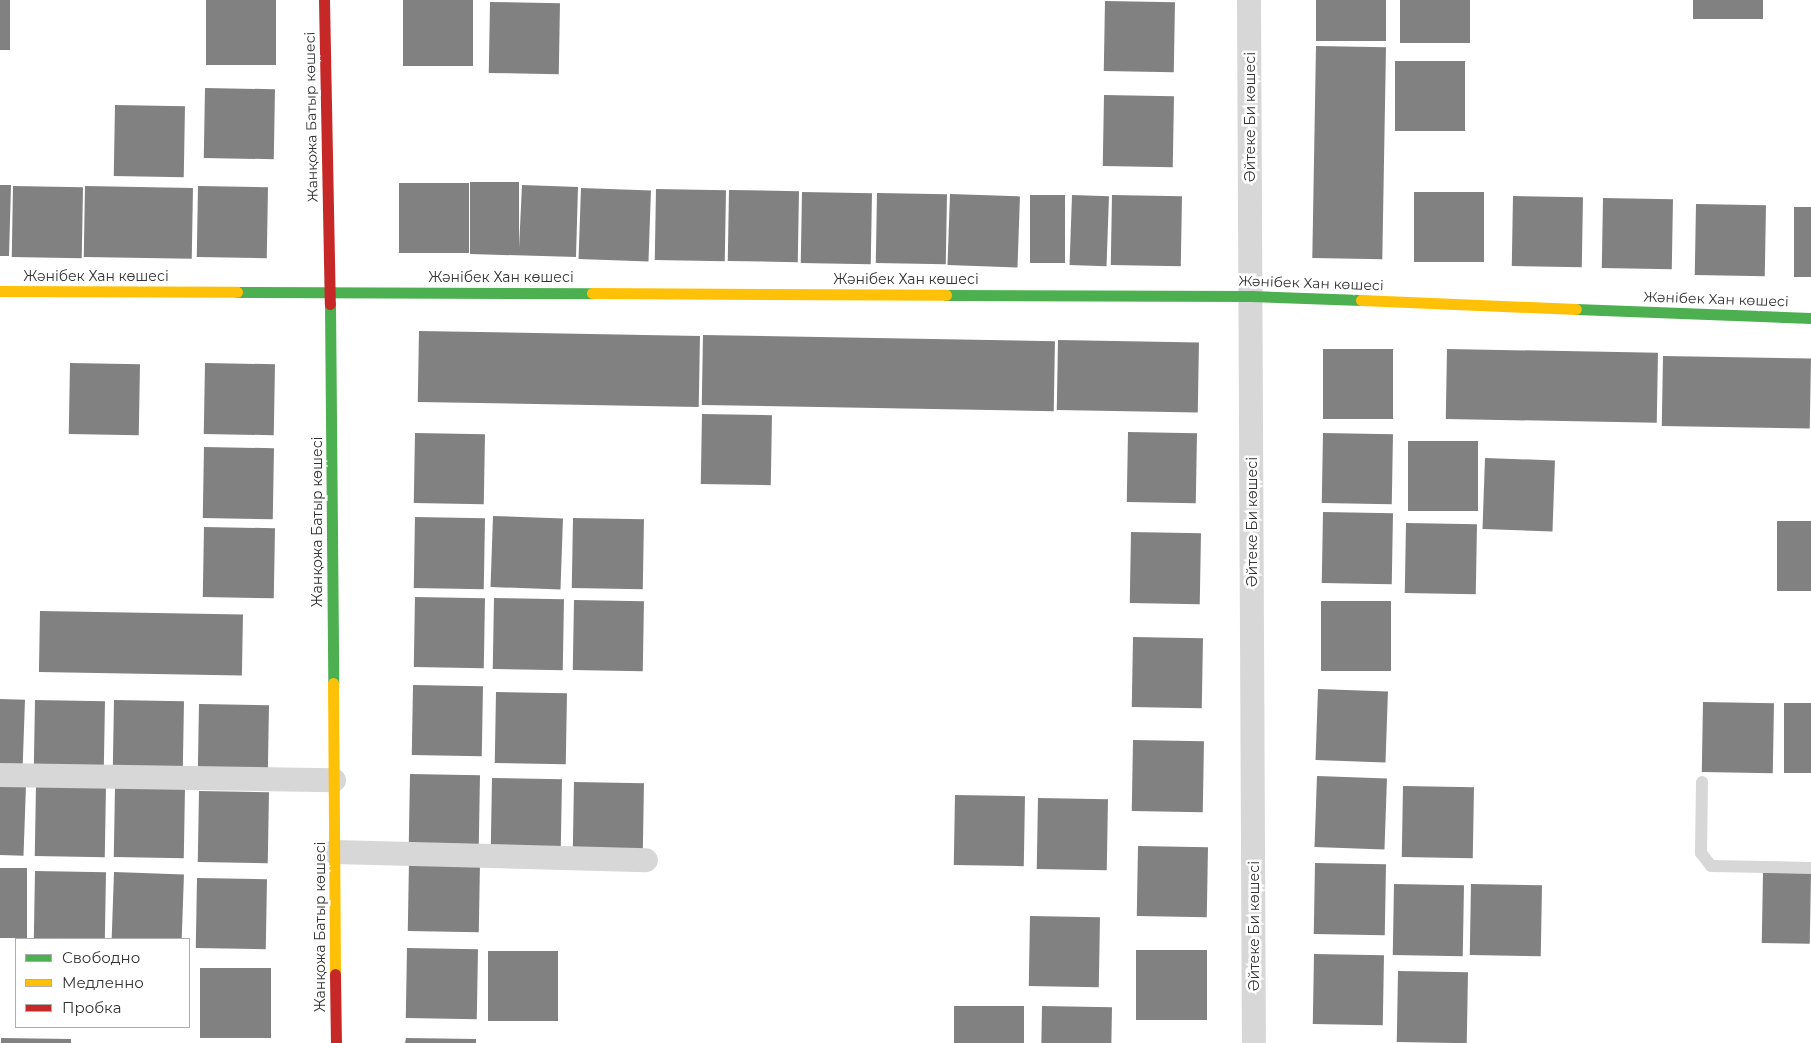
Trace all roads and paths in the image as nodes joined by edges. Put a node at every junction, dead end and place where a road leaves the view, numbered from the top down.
1 (324, 0) edge
2 (1249, 0) edge
3 (330, 290) junction
4 (0, 291) edge
5 (1251, 296) junction
6 (1811, 318) edge
7 (0, 775) edge
8 (334, 780) junction
9 (1702, 782) dead end
10 (334, 852) junction
11 (646, 860) dead end
12 (1811, 868) edge
13 (336, 1043) edge
14 (1254, 1043) edge

1 - 3 street, Жанқожа Батыр көшесі
2 - 5 street, Әйтеке Би көшесі
3 - 4 street, Жәнібек Хан көшесі
3 - 5 street, Жәнібек Хан көшесі
3 - 8 street, Жанқожа Батыр көшесі
5 - 6 street, Жәнібек Хан көшесі
5 - 14 street, Әйтеке Би көшесі
7 - 8 street
8 - 10 street, Жанқожа Батыр көшесі
9 - 12 lane
10 - 11 street
10 - 13 street, Жанқожа Батыр көшесі

